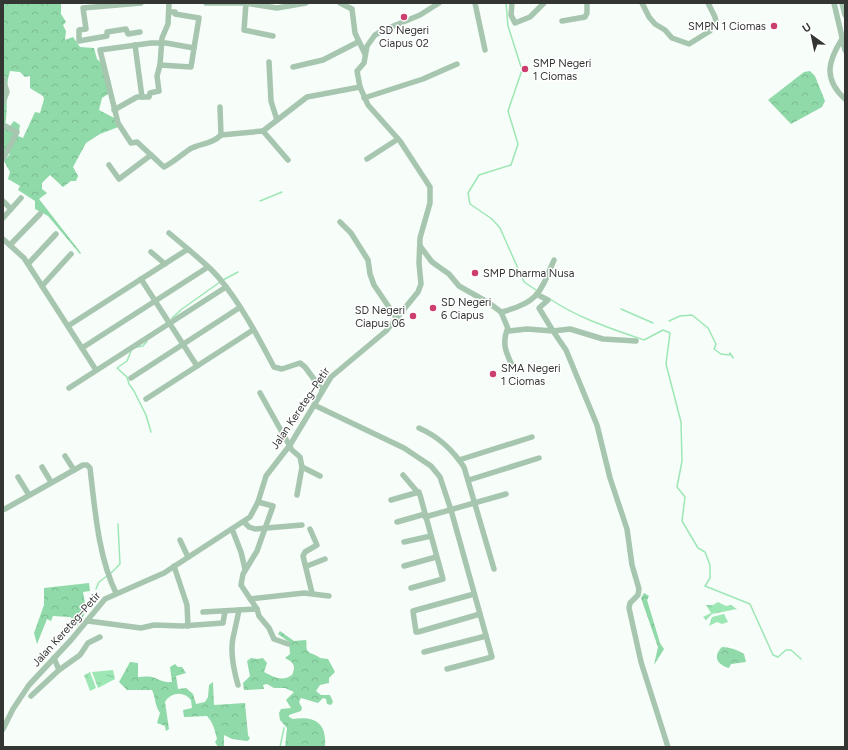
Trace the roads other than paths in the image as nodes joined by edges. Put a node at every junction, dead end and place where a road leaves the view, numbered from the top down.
1 (141, 3) edge
2 (169, 3) edge
3 (206, 3) edge
4 (246, 3) edge
5 (306, 3) edge
6 (340, 3) edge
7 (440, 3) edge
8 (475, 3) edge
9 (512, 3) edge
10 (544, 3) edge
11 (587, 3) edge
12 (642, 3) edge
13 (708, 3) edge
14 (834, 3) edge
15 (842, 3) edge
16 (169, 12) junction
17 (845, 15) edge
18 (562, 21) dead end
19 (140, 32) dead end
20 (273, 36) dead end
21 (842, 39) junction
22 (358, 42) junction
23 (161, 43) junction
24 (135, 45) junction
25 (194, 48) junction
26 (485, 50) dead end
27 (845, 50) edge
28 (365, 54) junction
29 (269, 62) dead end
30 (457, 64) dead end
31 (160, 65) junction
32 (292, 67) dead end
33 (3, 79) edge
34 (360, 87) junction
35 (5, 91) edge
36 (142, 96) junction
37 (364, 98) junction
38 (845, 99) edge
39 (3, 102) edge
40 (220, 106) dead end
41 (114, 110) junction
42 (278, 120) junction
43 (3, 125) edge
44 (263, 131) junction
45 (221, 135) junction
46 (398, 139) junction
47 (151, 155) junction
48 (3, 159) edge
49 (367, 159) dead end
50 (288, 160) dead end
51 (109, 165) dead end
52 (21, 198) dead end
53 (3, 201) edge
54 (11, 209) junction
55 (40, 214) dead end
56 (3, 218) edge
57 (340, 222) dead end
58 (169, 233) dead end
59 (56, 234) dead end
60 (3, 239) edge
61 (10, 246) junction
62 (420, 246) junction
63 (188, 249) junction
64 (151, 252) dead end
65 (71, 254) dead end
66 (554, 260) dead end
67 (28, 264) junction
68 (165, 264) junction
69 (208, 267) junction
70 (141, 279) junction
71 (42, 286) junction
72 (226, 287) junction
73 (538, 295) junction
74 (155, 301) junction
75 (239, 308) junction
76 (501, 312) junction
77 (397, 319) junction
78 (169, 323) junction
79 (68, 326) junction
80 (253, 330) junction
81 (507, 330) junction
82 (553, 331) junction
83 (636, 341) dead end
84 (183, 345) junction
85 (82, 348) junction
86 (512, 365) dead end
87 (197, 366) junction
88 (96, 370) junction
89 (131, 378) dead end
90 (69, 388) dead end
91 (322, 390) junction
92 (260, 393) dead end
93 (146, 399) dead end
94 (314, 405) junction
95 (419, 428) dead end
96 (532, 437) dead end
97 (290, 445) junction
98 (66, 456) dead end
99 (538, 458) dead end
100 (459, 460) junction
101 (42, 467) dead end
102 (302, 467) junction
103 (74, 470) junction
104 (403, 475) dead end
105 (320, 476) dead end
106 (18, 477) dead end
107 (469, 480) junction
108 (51, 482) junction
109 (419, 492) junction
110 (506, 494) dead end
111 (29, 495) junction
112 (297, 495) dead end
113 (392, 500) dead end
114 (3, 501) edge
115 (258, 502) junction
116 (476, 502) junction
117 (451, 510) junction
118 (425, 516) junction
119 (244, 522) junction
120 (397, 522) dead end
121 (302, 525) dead end
122 (232, 529) junction
123 (266, 529) junction
124 (310, 529) dead end
125 (431, 536) junction
126 (180, 540) dead end
127 (404, 542) dead end
128 (188, 557) junction
129 (436, 557) junction
130 (325, 559) dead end
131 (174, 566) junction
132 (307, 566) junction
133 (404, 566) dead end
134 (494, 569) dead end
135 (245, 570) junction
136 (411, 588) dead end
137 (116, 593) junction
138 (312, 593) junction
139 (474, 594) junction
140 (329, 596) dead end
141 (250, 598) junction
142 (257, 609) junction
143 (239, 610) junction
144 (225, 611) junction
145 (203, 612) dead end
146 (480, 614) junction
147 (88, 621) junction
148 (188, 626) junction
149 (486, 636) junction
150 (100, 637) dead end
151 (288, 644) dead end
152 (424, 652) dead end
153 (54, 658) junction
154 (447, 669) dead end
155 (59, 670) junction
156 (238, 685) dead end
157 (31, 696) dead end
158 (3, 729) edge
159 (668, 747) edge

1 - 19 street
2 - 16 street
3 - 4 street
4 - 5 street
4 - 20 street
6 - 22 street
7 - 28 street, Jalan Kereteg–Petir
8 - 26 street
9 - 10 street
11 - 18 street
12 - 13 street
14 - 21 street
15 - 17 street
16 - 23 street
16 - 25 street
21 - 27 street
21 - 38 street
22 - 28 street
22 - 32 street
23 - 24 street
23 - 25 street
23 - 31 street
24 - 36 street
24 - 41 street
25 - 31 street
28 - 34 street, Jalan Kereteg–Petir
29 - 42 street
30 - 37 street
31 - 36 street
33 - 35 street
34 - 37 street, Jalan Kereteg–Petir
34 - 42 street
35 - 39 street
36 - 41 street
37 - 46 street, Jalan Kereteg–Petir
40 - 45 street
41 - 47 street
42 - 44 street
43 - 48 street
44 - 45 street
44 - 50 street
45 - 47 street
46 - 49 street
46 - 62 street, Jalan Kereteg–Petir
47 - 51 street
52 - 54 street
53 - 54 street
54 - 56 street
55 - 61 street
57 - 77 street
58 - 63 street
59 - 67 street
60 - 61 street
61 - 67 street
62 - 76 street
62 - 77 street, Jalan Kereteg–Petir
63 - 68 street
63 - 69 street
64 - 68 street
65 - 71 street
66 - 73 street
67 - 71 street
68 - 70 street
69 - 72 street
69 - 74 street
70 - 74 street
70 - 79 street
71 - 79 street
72 - 75 street
72 - 78 street
73 - 76 street
73 - 82 street
74 - 78 street
74 - 85 street
75 - 80 street
75 - 84 street
76 - 81 street
77 - 91 street, Jalan Kereteg–Petir
78 - 84 street
78 - 88 street
79 - 85 street
80 - 87 street
80 - 91 street
81 - 82 street
81 - 86 street
82 - 83 street
82 - 159 street
84 - 87 street
84 - 89 street
85 - 88 street
87 - 93 street
88 - 90 street
91 - 94 street, Jalan Kereteg–Petir
92 - 97 street
94 - 97 street, Jalan Kereteg–Petir
94 - 117 street
95 - 100 street
96 - 100 street
97 - 102 street
97 - 115 street, Jalan Kereteg–Petir
98 - 103 street
99 - 107 street
100 - 107 street
101 - 108 street
102 - 105 street
102 - 112 street
103 - 108 street
103 - 137 street
104 - 109 street
106 - 111 street
107 - 116 street
108 - 111 street
109 - 113 street
109 - 118 street
110 - 116 street
111 - 114 street
115 - 119 street, Jalan Kereteg–Petir
115 - 123 street
116 - 117 street
116 - 134 street
117 - 118 street
117 - 139 street
118 - 120 street
118 - 125 street
119 - 122 street, Jalan Kereteg–Petir
119 - 123 street
121 - 123 street
122 - 128 street, Jalan Kereteg–Petir
122 - 135 street
123 - 135 street
124 - 132 street
125 - 127 street
125 - 129 street
126 - 128 street
128 - 131 street, Jalan Kereteg–Petir
129 - 133 street
129 - 136 street
130 - 132 street
131 - 137 street, Jalan Kereteg–Petir
131 - 148 street
132 - 138 street
135 - 141 street
137 - 147 street, Jalan Kereteg–Petir
138 - 140 street
138 - 141 street
139 - 146 street
139 - 146 street
141 - 142 street
142 - 143 street
142 - 151 street
143 - 144 street
143 - 156 street
144 - 145 street
144 - 148 street
146 - 149 street
147 - 148 street
147 - 153 street, Jalan Kereteg–Petir
149 - 152 street
149 - 154 street
150 - 155 street
153 - 155 street
153 - 158 street, Jalan Kereteg–Petir
155 - 157 street

